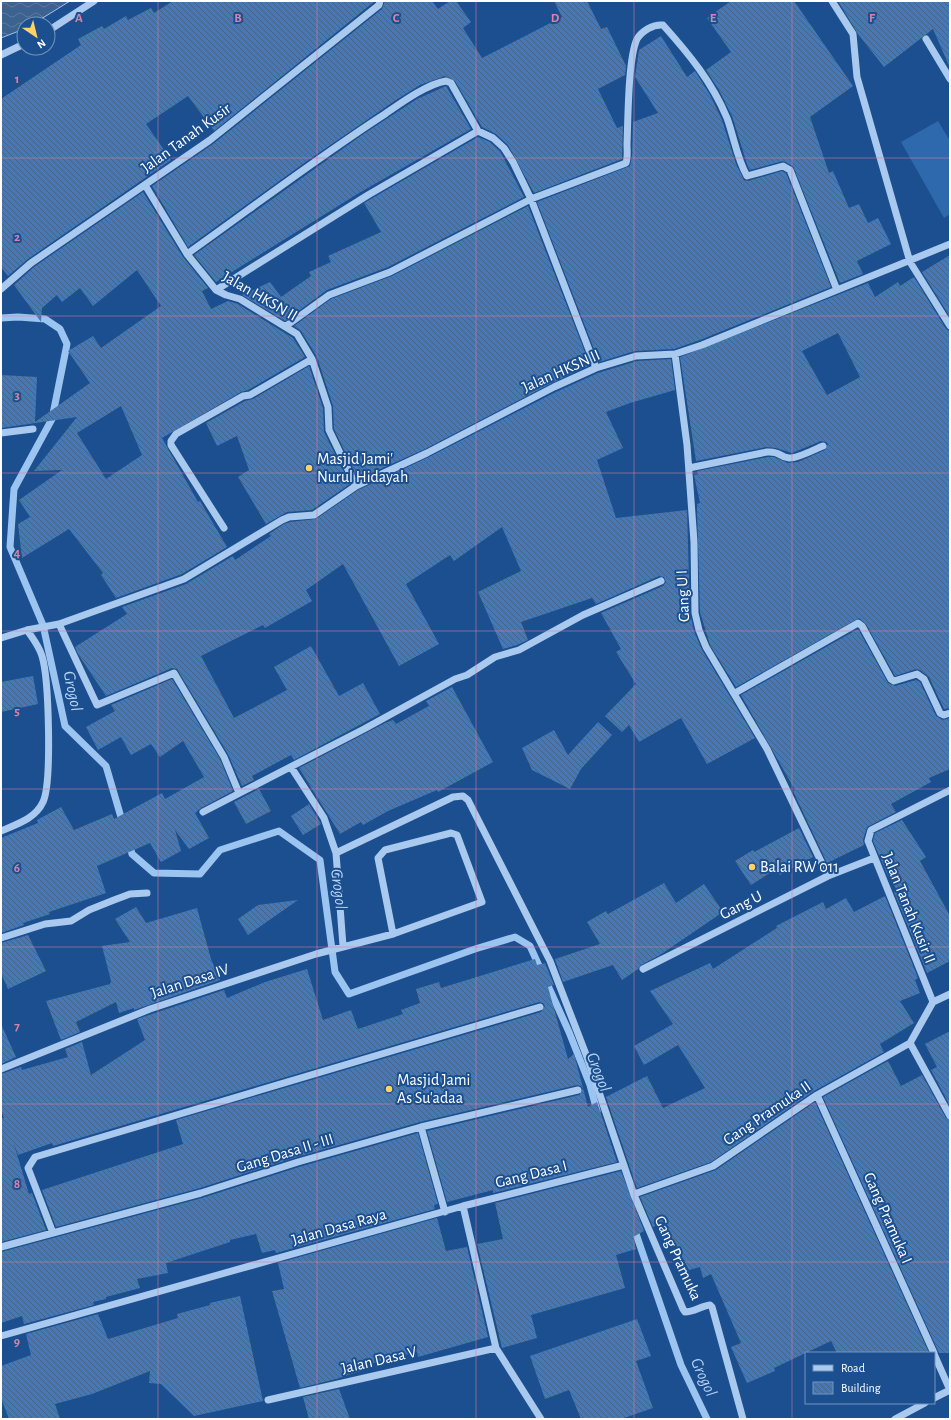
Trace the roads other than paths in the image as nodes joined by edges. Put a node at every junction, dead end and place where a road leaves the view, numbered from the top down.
1 (94, 1) edge
2 (380, 1) edge
3 (832, 1) edge
4 (56, 26) edge
5 (926, 39) dead end
6 (16, 48) edge
7 (1, 55) edge
8 (950, 79) edge
9 (478, 131) junction
10 (145, 185) junction
11 (531, 200) junction
12 (950, 244) edge
13 (187, 254) junction
14 (910, 262) junction
15 (1, 289) edge
16 (216, 290) junction
17 (837, 290) junction
18 (286, 326) junction
19 (950, 326) edge
20 (675, 354) junction
21 (312, 359) junction
22 (596, 368) junction
23 (33, 429) dead end
24 (1, 433) edge
25 (823, 446) dead end
26 (689, 468) junction
27 (356, 486) junction
28 (224, 528) dead end
29 (661, 581) dead end
30 (56, 624) junction
31 (27, 630) junction
32 (1, 638) edge
33 (735, 693) junction
34 (950, 713) edge
35 (290, 767) junction
36 (950, 790) edge
37 (239, 793) junction
38 (203, 812) dead end
39 (1, 831) edge
40 (336, 853) junction
41 (874, 858) junction
42 (828, 876) junction
43 (147, 893) dead end
44 (393, 934) junction
45 (1, 938) edge
46 (341, 947) junction
47 (643, 969) dead end
48 (950, 994) edge
49 (933, 1002) junction
50 (540, 1007) dead end
51 (910, 1043) junction
52 (1, 1068) edge
53 (578, 1090) dead end
54 (817, 1095) junction
55 (950, 1116) edge
56 (421, 1127) junction
57 (621, 1166) junction
58 (634, 1195) junction
59 (463, 1206) junction
60 (445, 1212) junction
61 (53, 1233) junction
62 (1, 1247) edge
63 (1, 1336) edge
64 (496, 1348) junction
65 (934, 1352) edge
66 (935, 1355) edge
67 (950, 1390) edge
68 (935, 1398) edge
69 (268, 1400) dead end
70 (923, 1404) edge
71 (541, 1419) edge
72 (743, 1419) edge
73 (895, 1419) edge

1 - 4 street
2 - 10 street, Jalan Tanah Kusir
3 - 14 street
5 - 8 street
6 - 7 street
9 - 11 street
9 - 13 street
9 - 16 street
10 - 13 street, Jalan HKSN II
10 - 15 street, Jalan Tanah Kusir
11 - 17 street
11 - 18 street
11 - 22 street
12 - 14 street, Jalan HKSN II
13 - 16 street, Jalan HKSN II
14 - 17 street, Jalan HKSN II
14 - 19 street
16 - 18 street, Jalan HKSN II
17 - 20 street, Jalan HKSN II
18 - 21 street, Jalan HKSN II
20 - 22 street, Jalan HKSN II
20 - 26 street, Gang U I
21 - 27 street, Jalan HKSN II
21 - 28 street
22 - 27 street, Jalan HKSN II
23 - 24 street
25 - 26 street
26 - 33 street, Gang U I
27 - 30 street, Jalan HKSN II
29 - 35 street
30 - 31 street, Jalan HKSN II
30 - 37 street
31 - 32 street, Jalan HKSN II
31 - 39 street
33 - 34 street
33 - 42 street, Gang U I
35 - 37 street
35 - 40 street
36 - 41 street, Jalan Tanah Kusir II
37 - 38 street
40 - 46 street
40 - 57 street
41 - 42 street, Gang U
41 - 49 street, Jalan Tanah Kusir II
42 - 47 street, Gang U
43 - 45 street
44 - 44 street, Jalan Dasa IV
44 - 46 street, Jalan Dasa IV
46 - 52 street, Jalan Dasa IV
48 - 49 street
49 - 51 street
50 - 61 street
51 - 54 street, Gang Pramuka II
51 - 55 street
53 - 56 street, Gang Dasa II - III
54 - 58 street, Gang Pramuka II
54 - 65 street, Gang Pramuka I
56 - 60 street
56 - 61 street, Gang Dasa II - III
57 - 58 street
57 - 59 street, Gang Dasa I
58 - 72 street, Gang Pramuka
59 - 60 street, Jalan Dasa Raya
59 - 64 street
60 - 63 street, Jalan Dasa Raya
61 - 62 street, Gang Dasa II - III
64 - 69 street, Jalan Dasa V
64 - 71 street
66 - 67 street, Gang Pramuka I
67 - 68 street
70 - 73 street

